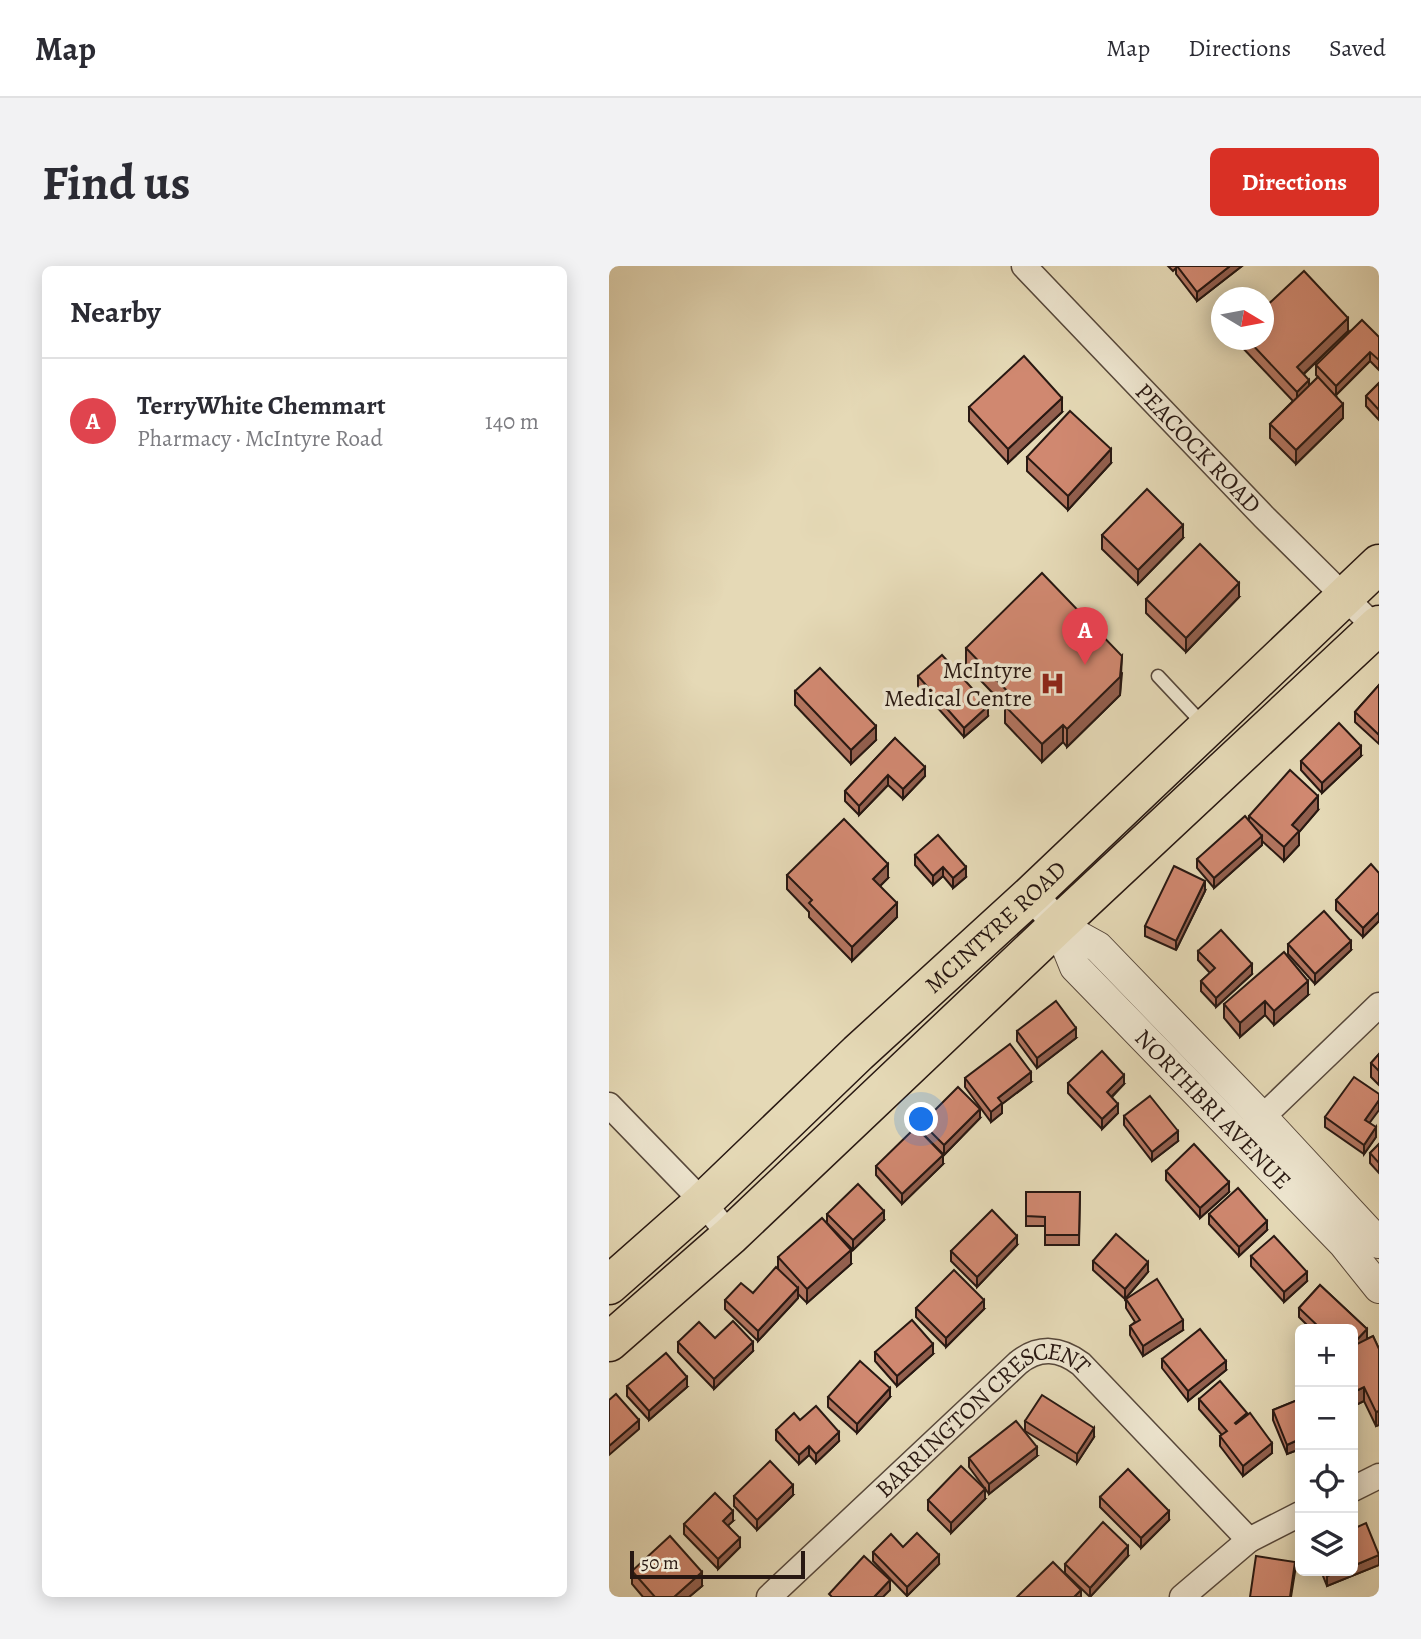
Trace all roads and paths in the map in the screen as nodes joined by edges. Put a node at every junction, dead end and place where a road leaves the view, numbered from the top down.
1 (1024, 266) edge
2 (1379, 564) edge
3 (1345, 596) junction
4 (1378, 626) edge
5 (1159, 676) dead end
6 (1207, 728) junction
7 (1032, 894) junction
8 (1058, 925) junction
9 (1379, 1005) edge
10 (609, 1105) edge
11 (1252, 1127) junction
12 (703, 1202) junction
13 (730, 1236) junction
14 (1379, 1242) edge
15 (609, 1286) edge
16 (1379, 1288) edge
17 (609, 1342) edge
18 (1379, 1476) edge
19 (1358, 1486) edge
20 (1295, 1517) edge
21 (1249, 1540) junction
22 (769, 1597) edge
23 (1182, 1597) edge

1 - 3 street, PEACOCK ROAD
2 - 3 main road, MCINTYRE ROAD
3 - 4 street, PEACOCK ROAD
3 - 6 main road, MCINTYRE ROAD
4 - 8 main road, MCINTYRE ROAD
5 - 6 lane
6 - 7 main road, MCINTYRE ROAD
7 - 8 street, NORTHBRI AVENUE
7 - 12 main road, MCINTYRE ROAD
8 - 11 street, NORTHBRI AVENUE
8 - 13 main road, MCINTYRE ROAD
9 - 11 street
10 - 12 street
11 - 14 street, NORTHBRI AVENUE
11 - 16 street, NORTHBRI AVENUE
12 - 13 street
12 - 15 main road, MCINTYRE ROAD
13 - 17 main road, MCINTYRE ROAD
18 - 19 street
20 - 21 street
21 - 22 street, BARRINGTON CRESCENT
21 - 23 street

